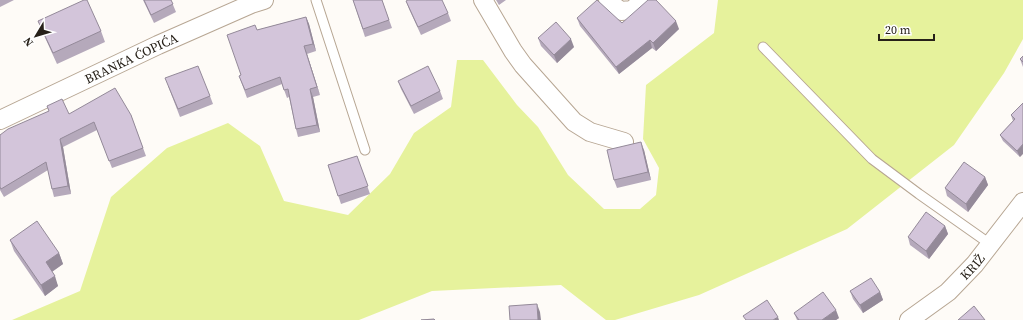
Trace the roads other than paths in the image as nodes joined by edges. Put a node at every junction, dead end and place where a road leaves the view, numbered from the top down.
1 (264, 0) edge
2 (316, 0) edge
3 (482, 0) edge
4 (608, 0) edge
5 (644, 0) edge
6 (763, 47) dead end
7 (0, 120) edge
8 (624, 142) dead end
9 (365, 150) dead end
10 (1023, 202) edge
11 (990, 244) junction
12 (909, 320) edge

1 - 7 street, BRANKA ĆOPIĆA
2 - 9 lane
3 - 8 street
4 - 5 street
6 - 11 lane
10 - 11 street, KRIŽ
11 - 12 street, KRIŽ

